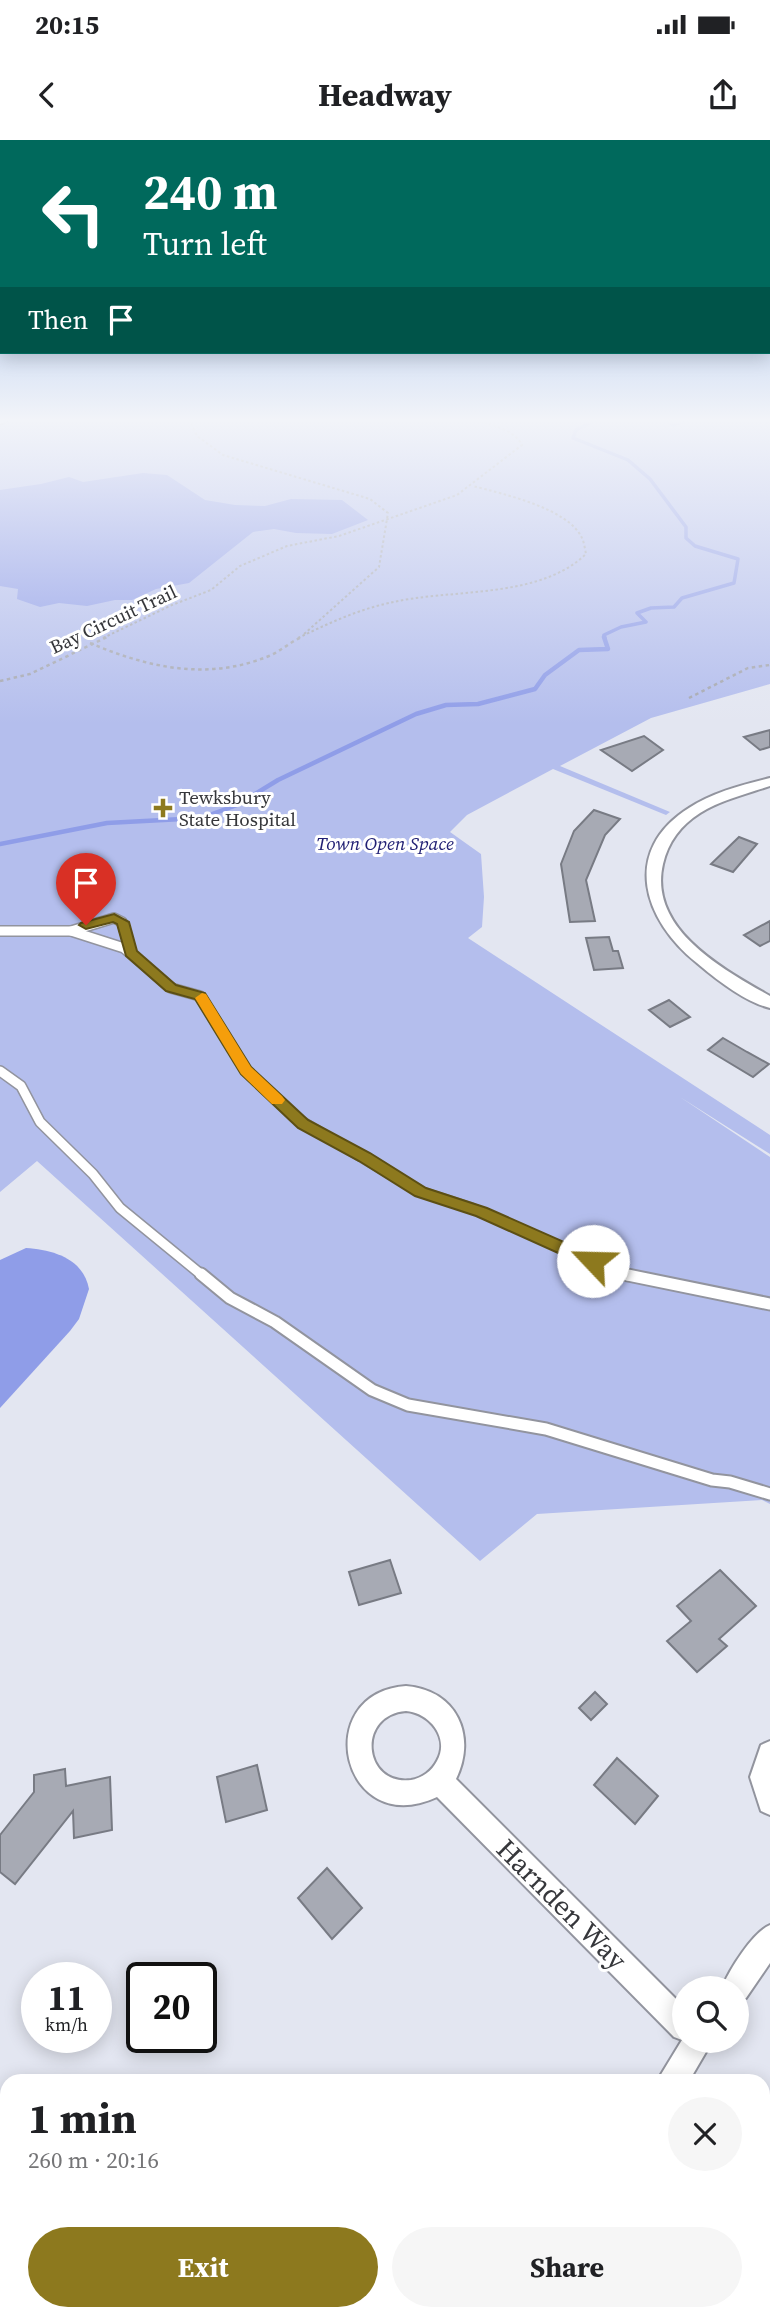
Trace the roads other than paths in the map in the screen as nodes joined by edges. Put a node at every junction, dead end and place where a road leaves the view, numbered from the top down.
1 (770, 782) edge
2 (0, 931) edge
3 (71, 931) junction
4 (131, 953) junction
5 (770, 1003) edge
6 (0, 1071) edge
7 (770, 1304) edge
8 (770, 1494) edge
9 (770, 1754) edge
10 (439, 1780) dead end
11 (770, 1802) edge
12 (770, 1939) edge
13 (744, 1976) edge
14 (672, 2014) edge
15 (687, 2053) edge
16 (676, 2074) edge

1 - 5 street
2 - 3 lane
3 - 4 lane
3 - 4 lane
4 - 7 lane
6 - 8 lane
9 - 11 street
10 - 14 street, Harnden Way
12 - 13 street
15 - 16 street

